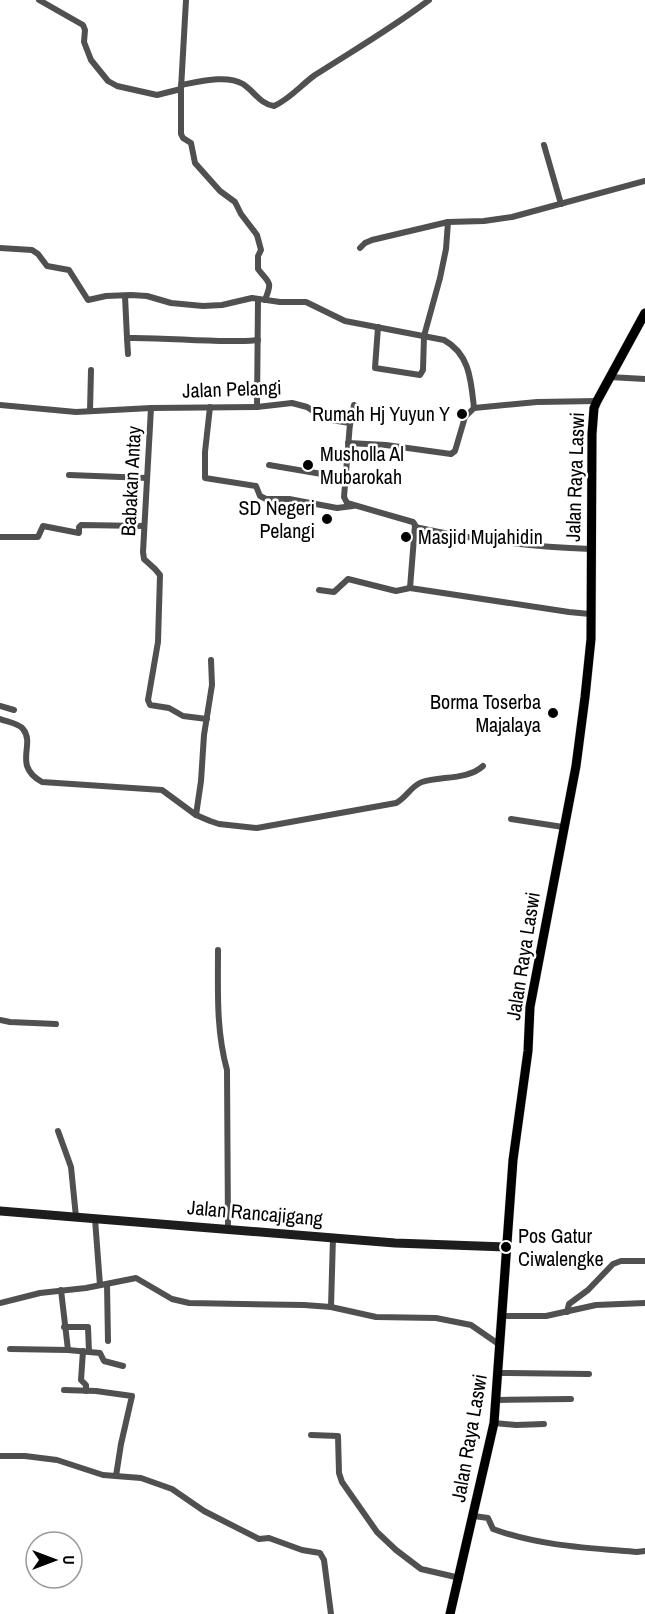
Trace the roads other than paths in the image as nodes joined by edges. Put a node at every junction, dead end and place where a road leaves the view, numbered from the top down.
1 (39, 0) edge
2 (186, 0) edge
3 (429, 0) edge
4 (181, 87) junction
5 (544, 146) dead end
6 (645, 181) edge
7 (561, 204) junction
8 (447, 222) junction
9 (0, 248) edge
10 (360, 249) dead end
11 (125, 296) junction
12 (262, 299) junction
13 (645, 313) edge
14 (378, 327) junction
15 (424, 336) junction
16 (128, 338) junction
17 (258, 340) junction
18 (128, 354) dead end
19 (91, 370) dead end
20 (609, 377) junction
21 (645, 379) edge
22 (597, 401) junction
23 (0, 405) edge
24 (354, 405) dead end
25 (257, 406) junction
26 (210, 407) junction
27 (151, 408) junction
28 (474, 408) junction
29 (90, 411) junction
30 (350, 425) junction
31 (348, 443) junction
32 (269, 465) dead end
33 (69, 475) dead end
34 (147, 478) junction
35 (345, 478) junction
36 (354, 506) junction
37 (144, 526) junction
38 (416, 527) junction
39 (0, 537) edge
40 (591, 549) junction
41 (410, 588) junction
42 (319, 590) dead end
43 (590, 614) junction
44 (211, 660) dead end
45 (0, 706) edge
46 (14, 710) dead end
47 (0, 719) edge
48 (207, 719) junction
49 (483, 766) dead end
50 (196, 814) junction
51 (511, 819) dead end
52 (563, 827) junction
53 (218, 950) dead end
54 (0, 1020) edge
55 (56, 1024) dead end
56 (58, 1131) dead end
57 (0, 1211) edge
58 (76, 1217) junction
59 (95, 1219) junction
60 (228, 1229) junction
61 (333, 1237) junction
62 (506, 1247) junction
63 (645, 1261) edge
64 (102, 1281) junction
65 (61, 1290) junction
66 (0, 1303) edge
67 (645, 1303) edge
68 (331, 1307) junction
69 (567, 1310) junction
70 (502, 1316) junction
71 (64, 1327) junction
72 (108, 1341) dead end
73 (500, 1345) junction
74 (10, 1349) dead end
75 (68, 1350) junction
76 (86, 1352) junction
77 (123, 1366) dead end
78 (499, 1373) junction
79 (589, 1374) dead end
80 (64, 1390) dead end
81 (86, 1391) junction
82 (571, 1399) dead end
83 (497, 1400) junction
84 (494, 1422) junction
85 (544, 1424) dead end
86 (311, 1435) dead end
87 (0, 1456) edge
88 (116, 1476) junction
89 (474, 1516) junction
90 (645, 1551) edge
91 (460, 1578) junction
92 (332, 1614) edge
93 (450, 1614) edge

1 - 4 street
2 - 4 street
3 - 4 street
4 - 12 street
5 - 7 street
6 - 7 street
7 - 8 street
8 - 10 street
8 - 15 street
9 - 11 street
11 - 12 street
11 - 16 street
12 - 14 street
12 - 17 street
13 - 20 main road, Jalan Raya Laswi
14 - 15 street
14 - 15 street
15 - 28 street
16 - 17 street
16 - 18 street
17 - 25 street
19 - 29 street
20 - 21 street
20 - 22 main road, Jalan Raya Laswi
22 - 28 street
22 - 40 main road, Jalan Raya Laswi
23 - 29 street, Jalan Pelangi
24 - 30 street
25 - 26 street, Jalan Pelangi
25 - 30 street, Jalan Pelangi
26 - 27 street, Jalan Pelangi
26 - 36 street
27 - 29 street, Jalan Pelangi
27 - 34 street, Babakan Antay
28 - 31 street
30 - 31 street
31 - 35 street
32 - 35 street
33 - 34 street
34 - 37 street, Babakan Antay
35 - 36 street
36 - 38 street
37 - 39 street
37 - 48 street, Babakan Antay
38 - 40 street
38 - 41 street
40 - 43 main road, Jalan Raya Laswi
41 - 42 street
41 - 43 street
43 - 52 main road, Jalan Raya Laswi
44 - 48 street
45 - 46 street
47 - 50 street
48 - 50 street
49 - 50 street
51 - 52 street
52 - 62 main road, Jalan Raya Laswi
53 - 60 street
54 - 55 street
56 - 58 street
57 - 58 main road, Jalan Rancajigang
58 - 59 main road, Jalan Rancajigang
59 - 60 main road, Jalan Rancajigang
59 - 64 street
60 - 61 main road, Jalan Rancajigang
61 - 62 main road, Jalan Rancajigang
61 - 68 street
62 - 70 main road, Jalan Raya Laswi
63 - 69 street
64 - 65 street
64 - 68 street
64 - 72 street
65 - 66 street
65 - 71 street
67 - 69 street
68 - 73 street
69 - 70 street
70 - 73 main road, Jalan Raya Laswi
71 - 75 street
71 - 76 street
73 - 78 main road, Jalan Raya Laswi
74 - 75 street
75 - 76 street
76 - 77 street
76 - 81 street
78 - 79 street
78 - 83 main road, Jalan Raya Laswi
80 - 81 street
81 - 88 street
82 - 83 street
83 - 84 main road, Jalan Raya Laswi
84 - 85 street
84 - 89 main road, Jalan Raya Laswi
86 - 91 street
87 - 88 street
88 - 92 street
89 - 90 street
89 - 91 main road, Jalan Raya Laswi
91 - 93 main road, Jalan Raya Laswi

